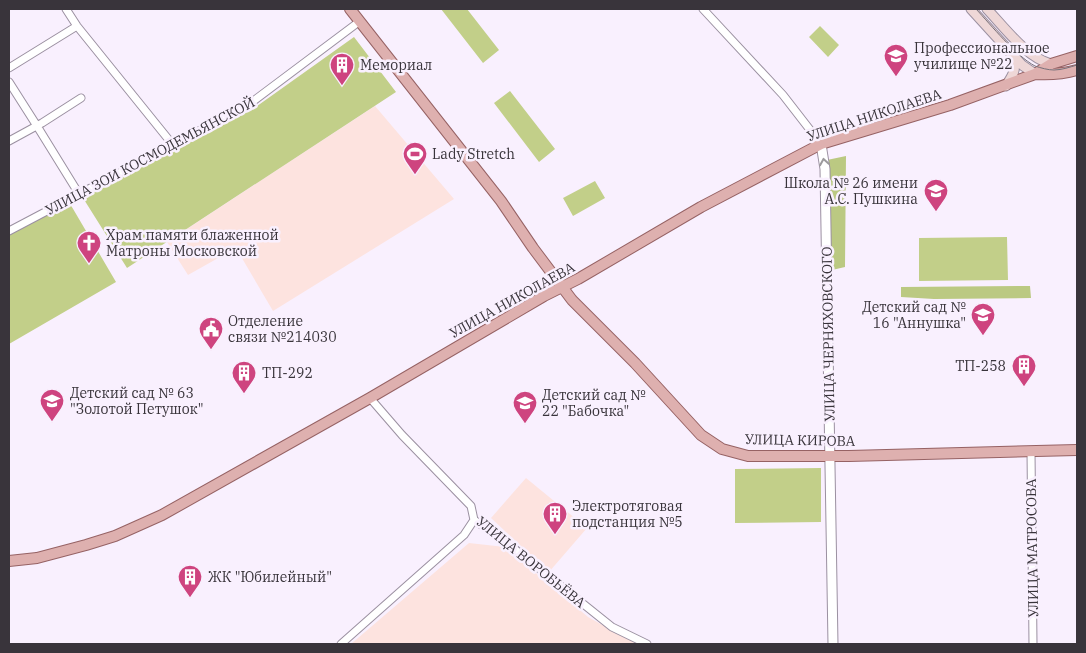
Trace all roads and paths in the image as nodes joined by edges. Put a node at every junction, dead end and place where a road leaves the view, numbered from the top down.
1 (66, 9) edge
2 (350, 9) edge
3 (703, 9) edge
4 (971, 9) edge
5 (988, 9) edge
6 (360, 21) junction
7 (77, 26) junction
8 (1009, 51) junction
9 (1077, 56) edge
10 (1035, 57) junction
11 (1051, 64) junction
12 (9, 68) edge
13 (1077, 70) edge
14 (1031, 72) junction
15 (9, 82) edge
16 (1006, 86) junction
17 (80, 98) dead end
18 (37, 126) junction
19 (9, 141) edge
20 (821, 144) junction
21 (173, 145) junction
22 (79, 194) junction
23 (9, 231) edge
24 (562, 286) junction
25 (370, 398) junction
26 (1077, 450) edge
27 (1031, 451) junction
28 (830, 456) junction
29 (474, 520) junction
30 (9, 561) edge
31 (341, 644) edge
32 (647, 644) edge
33 (834, 644) edge
34 (1033, 644) edge

1 - 7 street
2 - 6 main road, УЛИЦА КИРОВА
3 - 20 street
4 - 8 main road
5 - 10 main road
6 - 21 street, УЛИЦА ЗОИ КОСМОДЕМЬЯНСКОЙ
6 - 24 main road, УЛИЦА КИРОВА
7 - 12 street
7 - 21 street
8 - 14 main road
8 - 16 main road
9 - 11 main road, УЛИЦА НИКОЛАЕВА
10 - 11 main road
10 - 14 main road
11 - 14 main road, УЛИЦА НИКОЛАЕВА
13 - 14 main road, УЛИЦА НИКОЛАЕВА
14 - 16 main road, УЛИЦА НИКОЛАЕВА
15 - 18 street
16 - 20 main road, УЛИЦА НИКОЛАЕВА
17 - 18 street
18 - 19 street
18 - 22 street
20 - 24 main road, УЛИЦА НИКОЛАЕВА
28 -> 20 street, УЛИЦА ЧЕРНЯХОВСКОГО
21 - 22 street, УЛИЦА ЗОИ КОСМОДЕМЬЯНСКОЙ
22 - 23 street, УЛИЦА ЗОИ КОСМОДЕМЬЯНСКОЙ
24 - 25 main road, УЛИЦА НИКОЛАЕВА
24 - 28 main road, УЛИЦА КИРОВА
25 - 29 street, УЛИЦА ВОРОБЬЁВА
25 - 30 main road, УЛИЦА НИКОЛАЕВА
26 - 27 main road, УЛИЦА КИРОВА
27 - 28 main road, УЛИЦА КИРОВА
27 - 34 street, УЛИЦА МАТРОСОВА
28 - 33 street, УЛИЦА ЧЕРНЯХОВСКОГО
29 - 31 street
29 - 32 street, УЛИЦА ВОРОБЬЁВА

